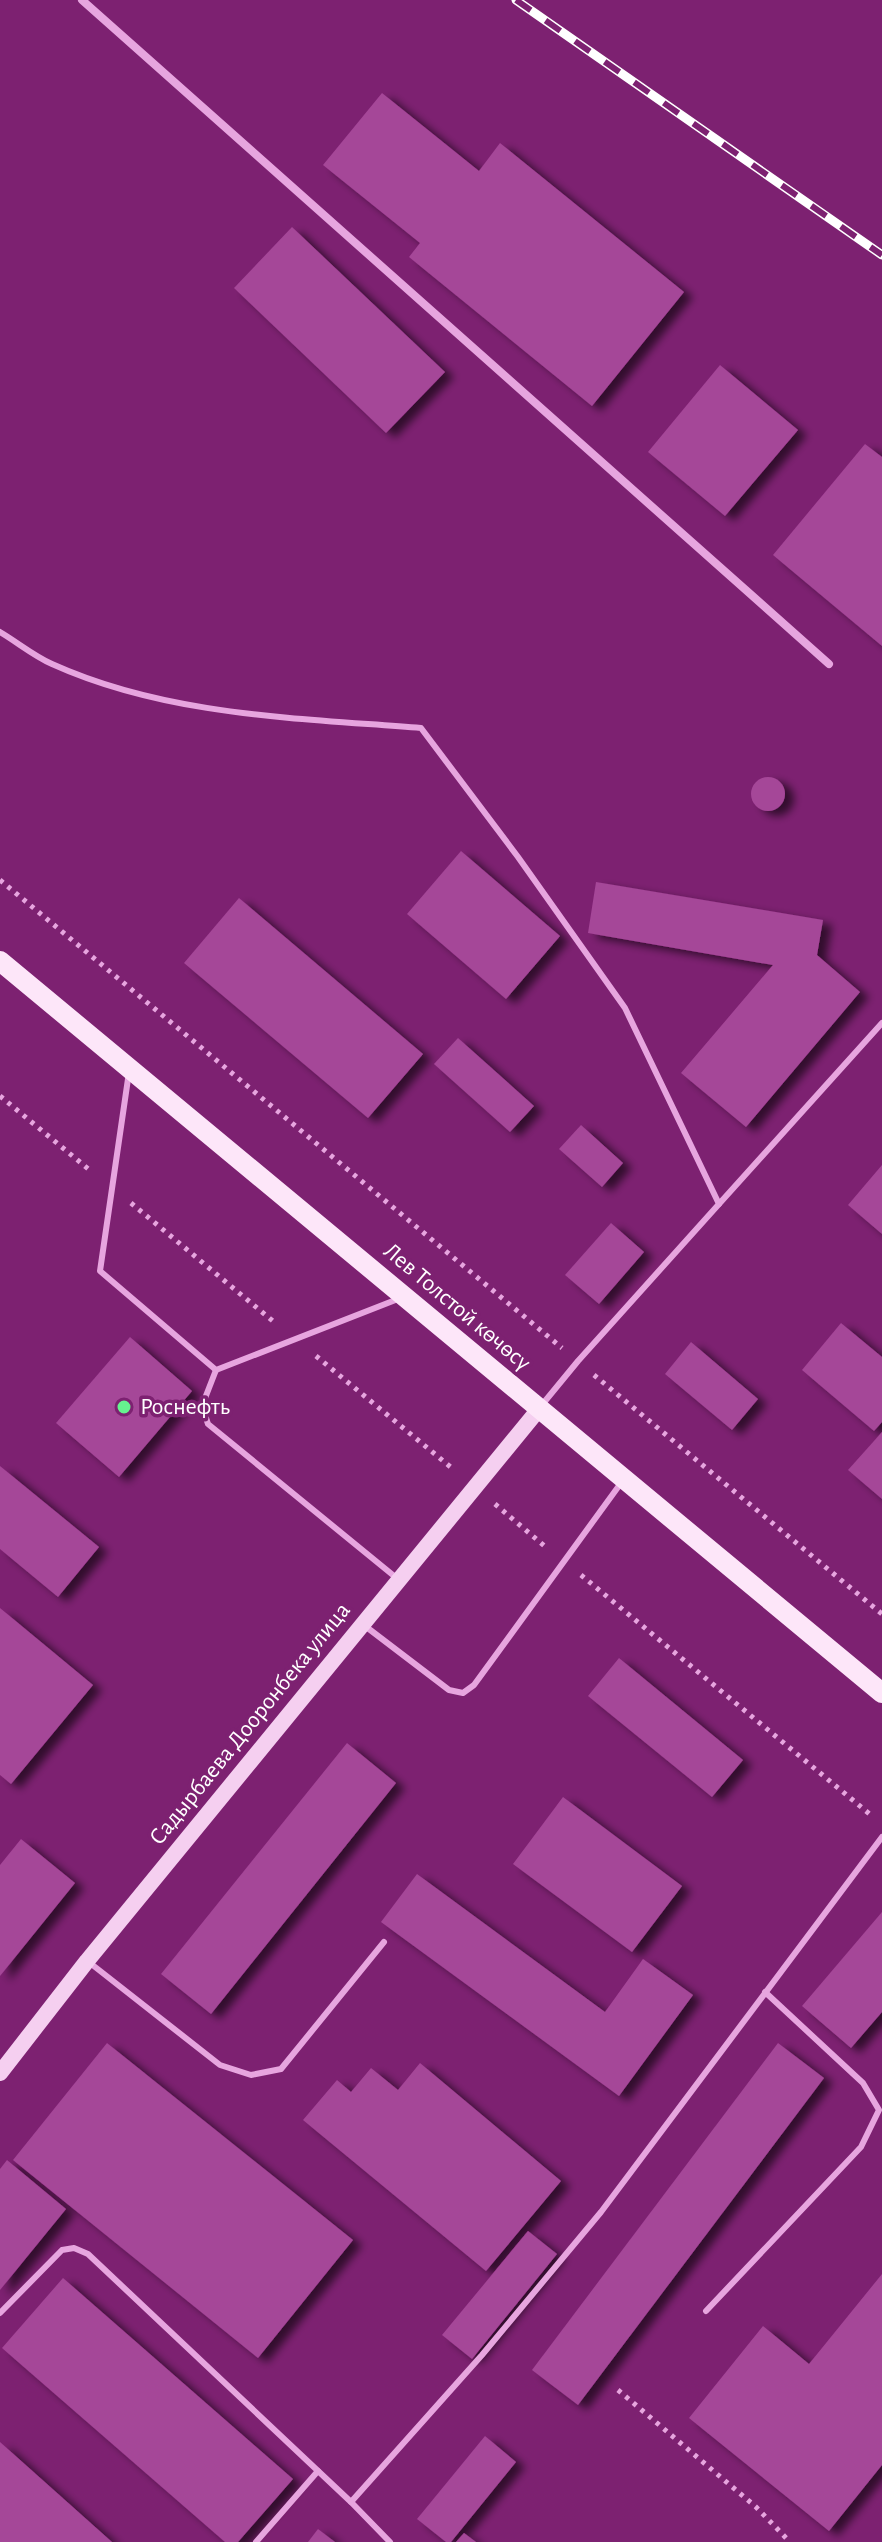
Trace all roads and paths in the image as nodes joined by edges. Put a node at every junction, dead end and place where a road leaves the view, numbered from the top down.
1 (82, 0) edge
2 (0, 632) edge
3 (829, 664) dead end
4 (0, 880) edge
5 (0, 961) edge
6 (882, 1023) edge
7 (130, 1069) junction
8 (0, 1096) edge
9 (112, 1188) junction
10 (719, 1204) junction
11 (404, 1297) junction
12 (295, 1339) junction
13 (578, 1361) junction
14 (216, 1370) junction
15 (539, 1409) junction
16 (624, 1480) junction
17 (475, 1487) junction
18 (564, 1562) junction
19 (399, 1580) junction
20 (882, 1614) edge
21 (363, 1624) junction
22 (882, 1693) edge
23 (882, 1825) edge
24 (882, 1837) edge
25 (384, 1942) dead end
26 (87, 1961) junction
27 (765, 1992) junction
28 (0, 2073) edge
29 (706, 2311) dead end
30 (0, 2313) edge
31 (618, 2390) dead end
32 (318, 2471) junction
33 (351, 2502) junction
34 (256, 2542) edge
35 (390, 2542) edge
36 (790, 2542) edge

1 - 3 street
2 - 10 lane
4 - 13 path
5 - 7 main road, Лев Толстой көчөсү
6 - 10 lane
7 - 9 lane
7 - 11 main road, Лев Толстой көчөсү
8 - 9 path
9 - 12 path
9 - 14 lane
10 - 13 lane
11 - 12 lane
11 - 15 main road, Лев Толстой көчөсү
12 - 14 lane
12 - 17 path
13 - 15 lane
13 - 20 path
14 - 19 lane
15 - 16 main road, Лев Толстой көчөсү
15 - 17 main road, Садырбаева Дооронбека улица
16 - 18 lane
16 - 22 main road, Лев Толстой көчөсү
17 - 18 path
17 - 19 main road, Садырбаева Дооронбека улица
18 - 21 lane
18 - 23 path
19 - 21 main road, Садырбаева Дооронбека улица
21 - 26 main road, Садырбаева Дооронбека улица
24 - 27 lane
25 - 26 lane
26 - 28 main road, Садырбаева Дооронбека улица
27 - 29 lane
27 - 33 lane
30 - 32 lane
31 - 36 path
32 - 33 lane
32 - 34 lane
33 - 35 lane

